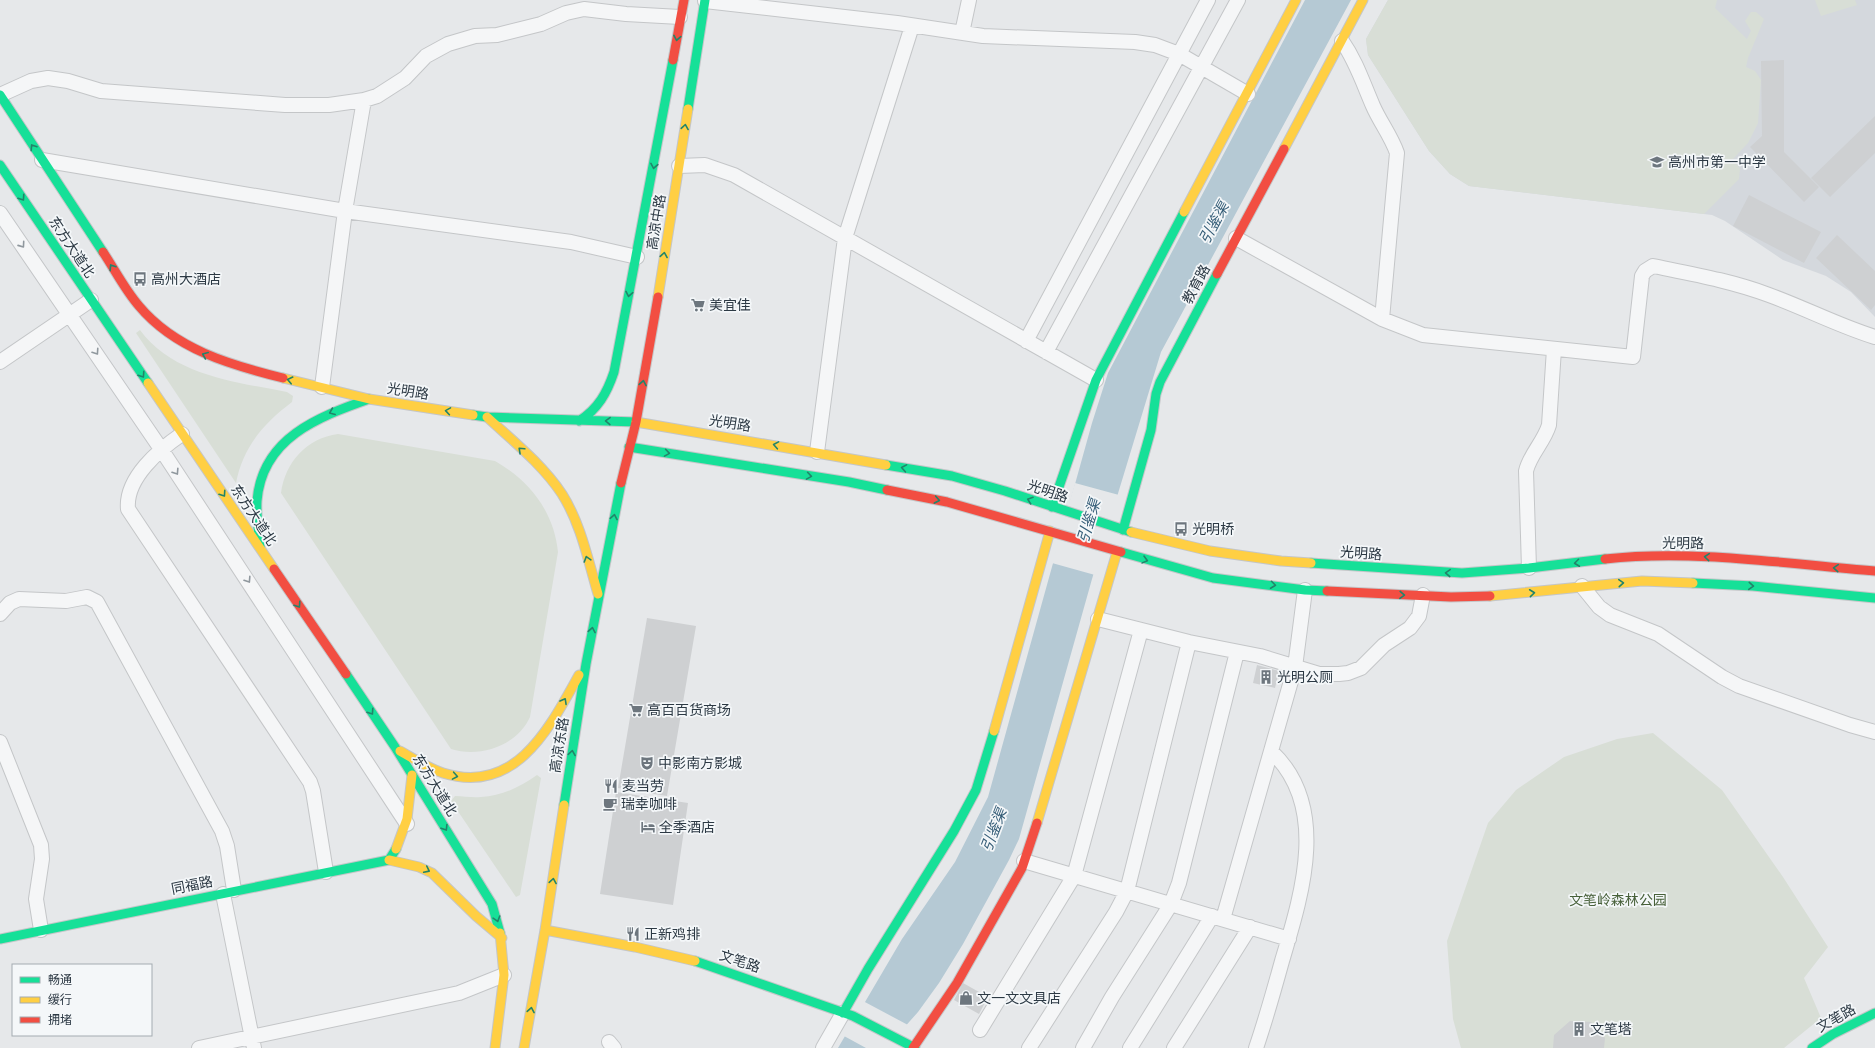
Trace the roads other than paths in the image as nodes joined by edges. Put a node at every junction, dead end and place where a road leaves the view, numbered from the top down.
1 (684, 0) edge
2 (969, 0) edge
3 (1208, 0) edge
4 (1238, 0) edge
5 (1296, 0) edge
6 (1363, 0) edge
7 (705, 1) edge
8 (680, 17) junction
9 (912, 26) junction
10 (962, 33) junction
11 (1342, 41) junction
12 (1179, 54) junction
13 (1202, 68) junction
14 (1248, 94) junction
15 (0, 95) edge
16 (364, 100) junction
17 (42, 160) junction
18 (0, 165) edge
19 (679, 166) junction
20 (345, 211) junction
21 (0, 213) edge
22 (845, 238) junction
23 (1236, 238) junction
24 (637, 257) junction
25 (91, 300) junction
26 (70, 315) junction
27 (1382, 318) junction
28 (1875, 337) edge
29 (1026, 341) junction
30 (1554, 348) junction
31 (1046, 352) junction
32 (0, 362) edge
33 (241, 368) joint
34 (1096, 380) junction
35 (322, 387) junction
36 (369, 399) junction
37 (487, 417) junction
38 (579, 421) junction
39 (636, 422) junction
40 (182, 434) junction
41 (748, 440) junction
42 (629, 447) junction
43 (161, 449) junction
44 (817, 452) junction
45 (743, 465) junction
46 (1052, 507) junction
47 (1119, 529) junction
48 (1050, 532) junction
49 (260, 550) junction
50 (1117, 552) junction
51 (1529, 568) junction
52 (1875, 571) edge
53 (1582, 586) junction
54 (1305, 590) junction
55 (598, 596) junction
56 (1423, 596) junction
57 (1875, 598) edge
58 (0, 614) edge
59 (1098, 619) junction
60 (1141, 630) junction
61 (1188, 642) junction
62 (1237, 652) junction
63 (586, 664) junction
64 (1296, 667) junction
65 (1875, 732) edge
66 (0, 742) edge
67 (395, 747) junction
68 (1271, 751) junction
69 (412, 775) junction
70 (407, 824) junction
71 (389, 860) junction
72 (1024, 861) junction
73 (326, 872) junction
74 (1074, 876) junction
75 (1127, 891) junction
76 (228, 892) junction
77 (1171, 904) junction
78 (1218, 917) junction
79 (1250, 927) junction
80 (41, 930) junction
81 (545, 930) junction
82 (502, 938) junction
83 (0, 939) edge
84 (1289, 939) junction
85 (504, 975) junction
86 (1875, 1013) edge
87 (848, 1015) junction
88 (980, 1030) dead end
89 (253, 1043) edge
90 (199, 1048) edge
91 (495, 1048) edge
92 (524, 1048) edge
93 (823, 1048) edge
94 (914, 1048) edge
95 (1030, 1048) edge
96 (1083, 1048) edge
97 (1130, 1048) edge
98 (1174, 1048) edge
99 (1256, 1048) edge
100 (1812, 1048) edge

1 - 8 main road, 高凉中路
2 - 10 street
3 - 12 street
4 - 13 street
5 - 14 main road
6 - 11 main road, 教育路
7 - 9 street
19 -> 7 main road, 高凉中路
8 - 16 street
8 -> 24 main road, 高凉中路
9 - 10 street
9 - 22 street
10 - 12 street
11 - 23 main road, 教育路
11 - 27 street
12 - 13 street
12 - 29 street
13 - 14 street
13 - 31 street
14 - 34 main road
15 - 16 street
17 -> 15 main road, 东方大道北
16 - 20 street
17 - 20 street
33 -> 17 main road, 东方大道北
18 -> 25 main road, 东方大道北
19 - 22 street
39 -> 19 main road, 高凉中路
20 - 24 street
20 - 35 street
21 -> 26 street
22 - 29 street
22 - 44 street
23 - 27 street
23 - 47 main road, 教育路
24 -> 38 main road, 高凉中路
25 - 26 street
25 -> 40 main road, 东方大道北
26 - 32 street
26 -> 43 street
27 - 30 street
28 - 30 street
29 - 31 street
30 - 51 street
31 - 34 street
35 -> 33 main road, 光明路
34 - 46 main road
35 - 36 main road, 光明路
37 -> 36 main road, 光明路
36 -> 49 main road
37 - 38 main road, 光明路
55 -> 37 main road
39 -> 38 main road, 光明路
39 - 41 main road, 光明路
39 - 42 main road, 高凉中路
40 - 43 street
40 -> 49 main road, 东方大道北
44 -> 41 main road, 光明路
41 - 45 main road
42 -> 45 main road
55 -> 42 main road, 高凉东路
43 -> 70 street
43 - 73 street
46 -> 44 main road, 光明路
45 -> 48 main road
46 - 47 main road, 光明路
51 -> 47 main road, 光明路
48 - 50 main road
48 - 87 main road
49 -> 67 main road, 东方大道北
50 -> 54 main road
50 - 59 main road
52 -> 51 main road, 光明路
56 -> 53 main road
53 -> 57 main road
53 - 65 street
54 -> 56 main road
54 - 64 street
63 -> 55 main road, 高凉东路
56 - 64 street
58 - 76 street
59 - 60 street
59 - 72 main road
60 - 61 street
60 - 74 street
61 - 62 street
61 - 75 street
62 - 64 street
62 - 77 street
67 -> 63 main road
81 -> 63 main road, 高凉东路
64 - 68 street
66 - 80 street
67 - 69 main road, 东方大道北
68 - 78 street
68 - 84 street
69 - 70 main road
69 -> 82 main road, 东方大道北
70 - 71 main road
71 - 73 main road, 同福路
71 -> 82 main road
72 - 74 street
72 - 94 main road
73 - 76 main road, 同福路
74 - 75 street
74 - 88 street
75 - 77 street
75 - 95 street
76 - 80 main road, 同福路
76 - 89 street
77 - 78 street
77 - 96 street
78 - 79 street
78 - 97 street
79 - 84 street
79 - 98 street
80 - 83 main road, 同福路
81 - 87 main road, 文笔路
92 -> 81 main road, 高凉东路
82 - 85 main road
84 - 99 street
85 - 89 street
85 - 91 main road
86 - 100 main road, 文笔路
87 - 93 street
87 - 94 main road, 文笔路
89 - 90 street

